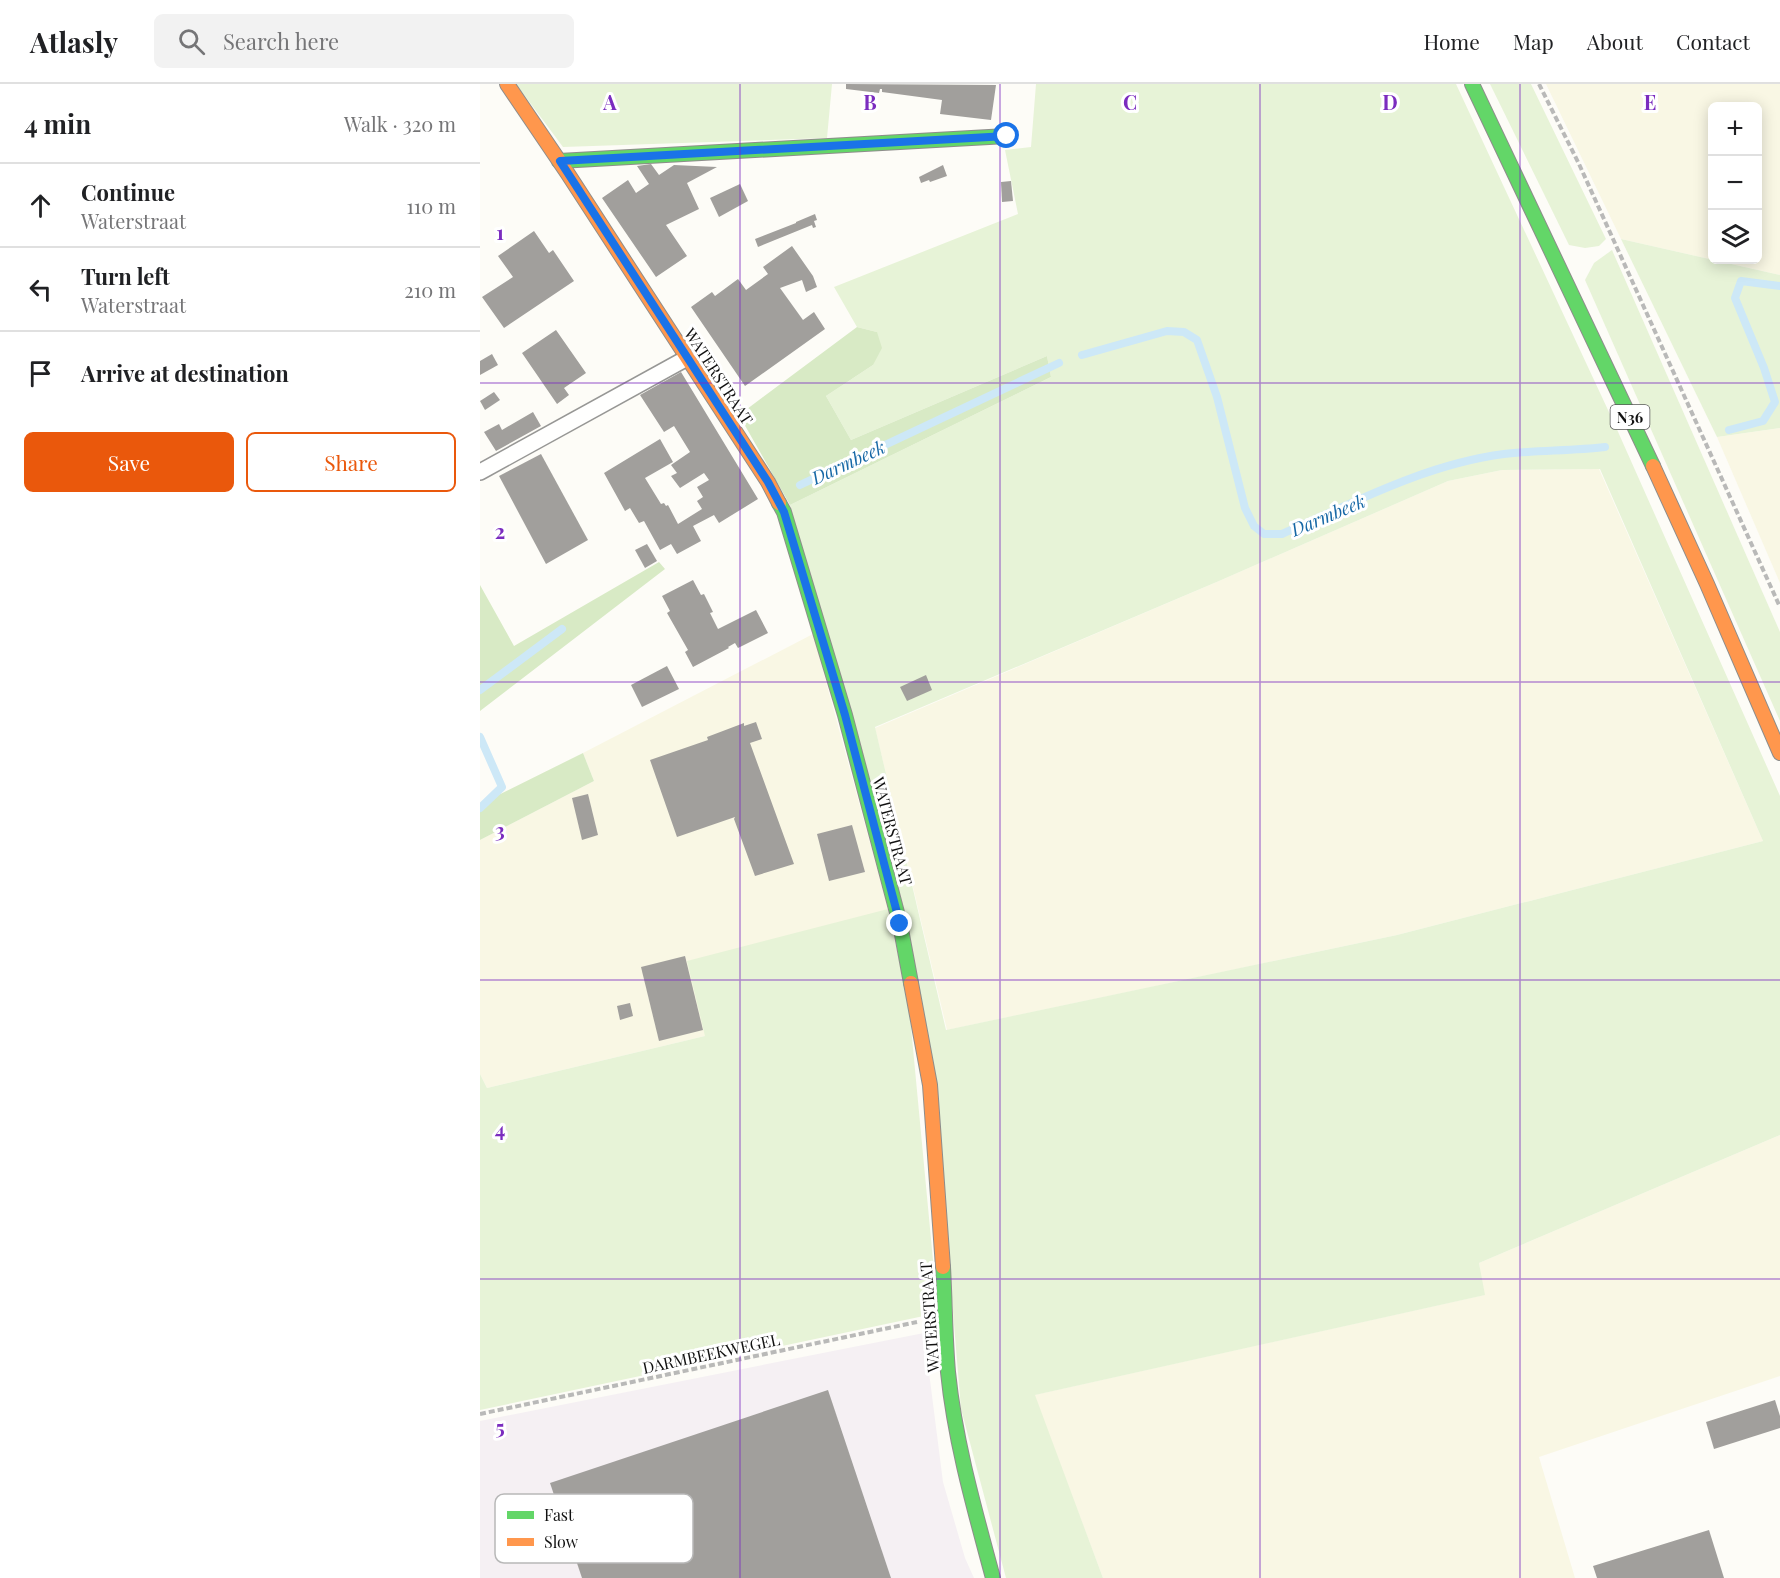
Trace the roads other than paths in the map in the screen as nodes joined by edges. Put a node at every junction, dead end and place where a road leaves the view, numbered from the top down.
1 (507, 84) edge
2 (1472, 84) edge
3 (1007, 136) dead end
4 (560, 161) junction
5 (687, 358) junction
6 (480, 472) edge
7 (1780, 753) edge
8 (993, 1578) edge

1 - 4 street, WATERSTRAAT
2 - 7 street, N36
3 - 4 street
4 - 5 street, WATERSTRAAT
5 - 6 lane
5 - 8 street, WATERSTRAAT

